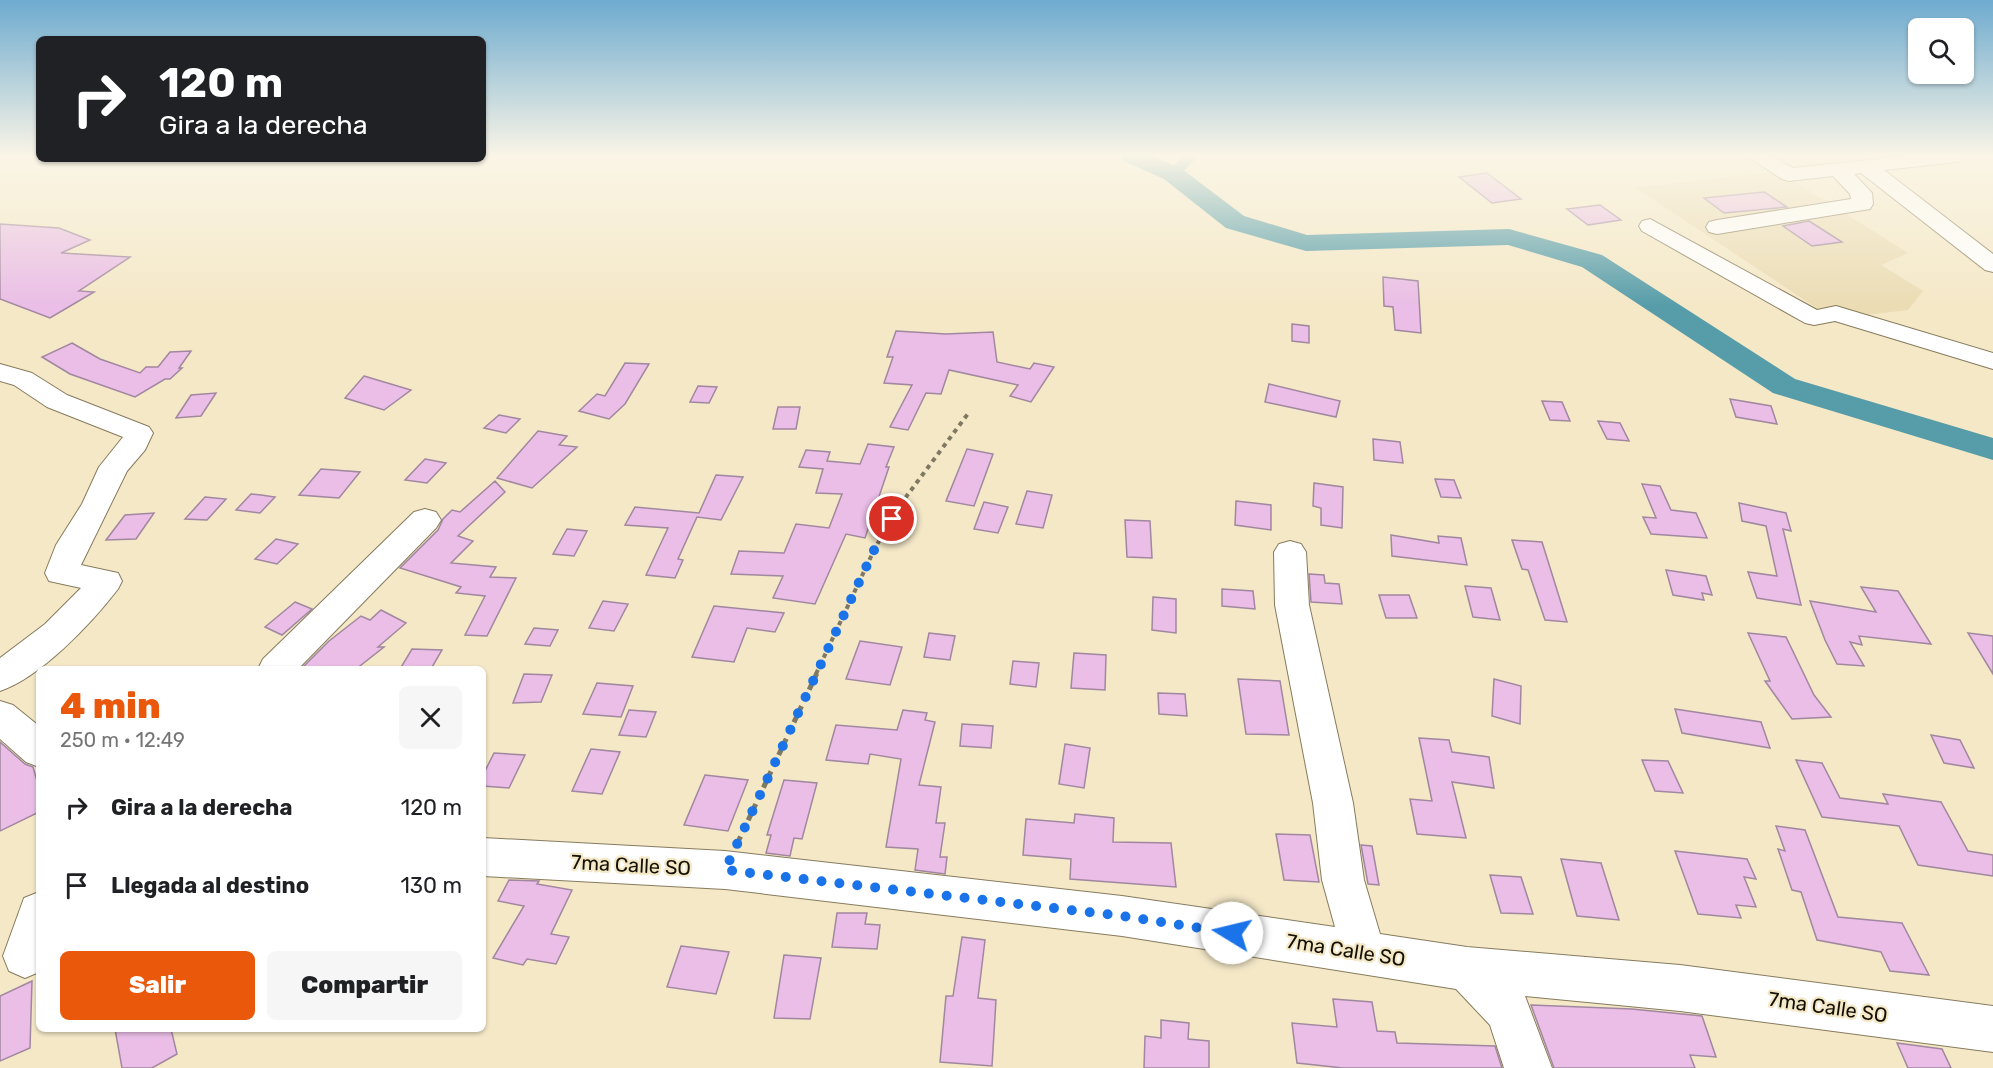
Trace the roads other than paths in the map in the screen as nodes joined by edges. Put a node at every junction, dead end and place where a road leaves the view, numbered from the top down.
1 (1850, 206) edge
2 (1916, 206) edge
3 (1650, 226) dead end
4 (1717, 227) dead end
5 (1993, 265) edge
6 (1993, 361) edge
7 (0, 372) edge
8 (425, 520) dead end
9 (1290, 552) dead end
10 (279, 666) edge
11 (0, 677) edge
12 (0, 716) edge
13 (36, 746) edge
14 (486, 857) edge
15 (36, 920) edge
16 (1364, 953) junction
17 (22, 958) edge
18 (1467, 969) junction
19 (1993, 1029) edge
20 (1528, 1068) edge

1 - 4 street
2 - 5 street
3 - 6 street
7 - 11 street
8 - 10 street
9 - 16 street
12 - 13 street
14 - 16 street, 7ma Calle SO
15 - 17 street
16 - 18 street, 7ma Calle SO
18 - 19 street, 7ma Calle SO
18 - 20 street

